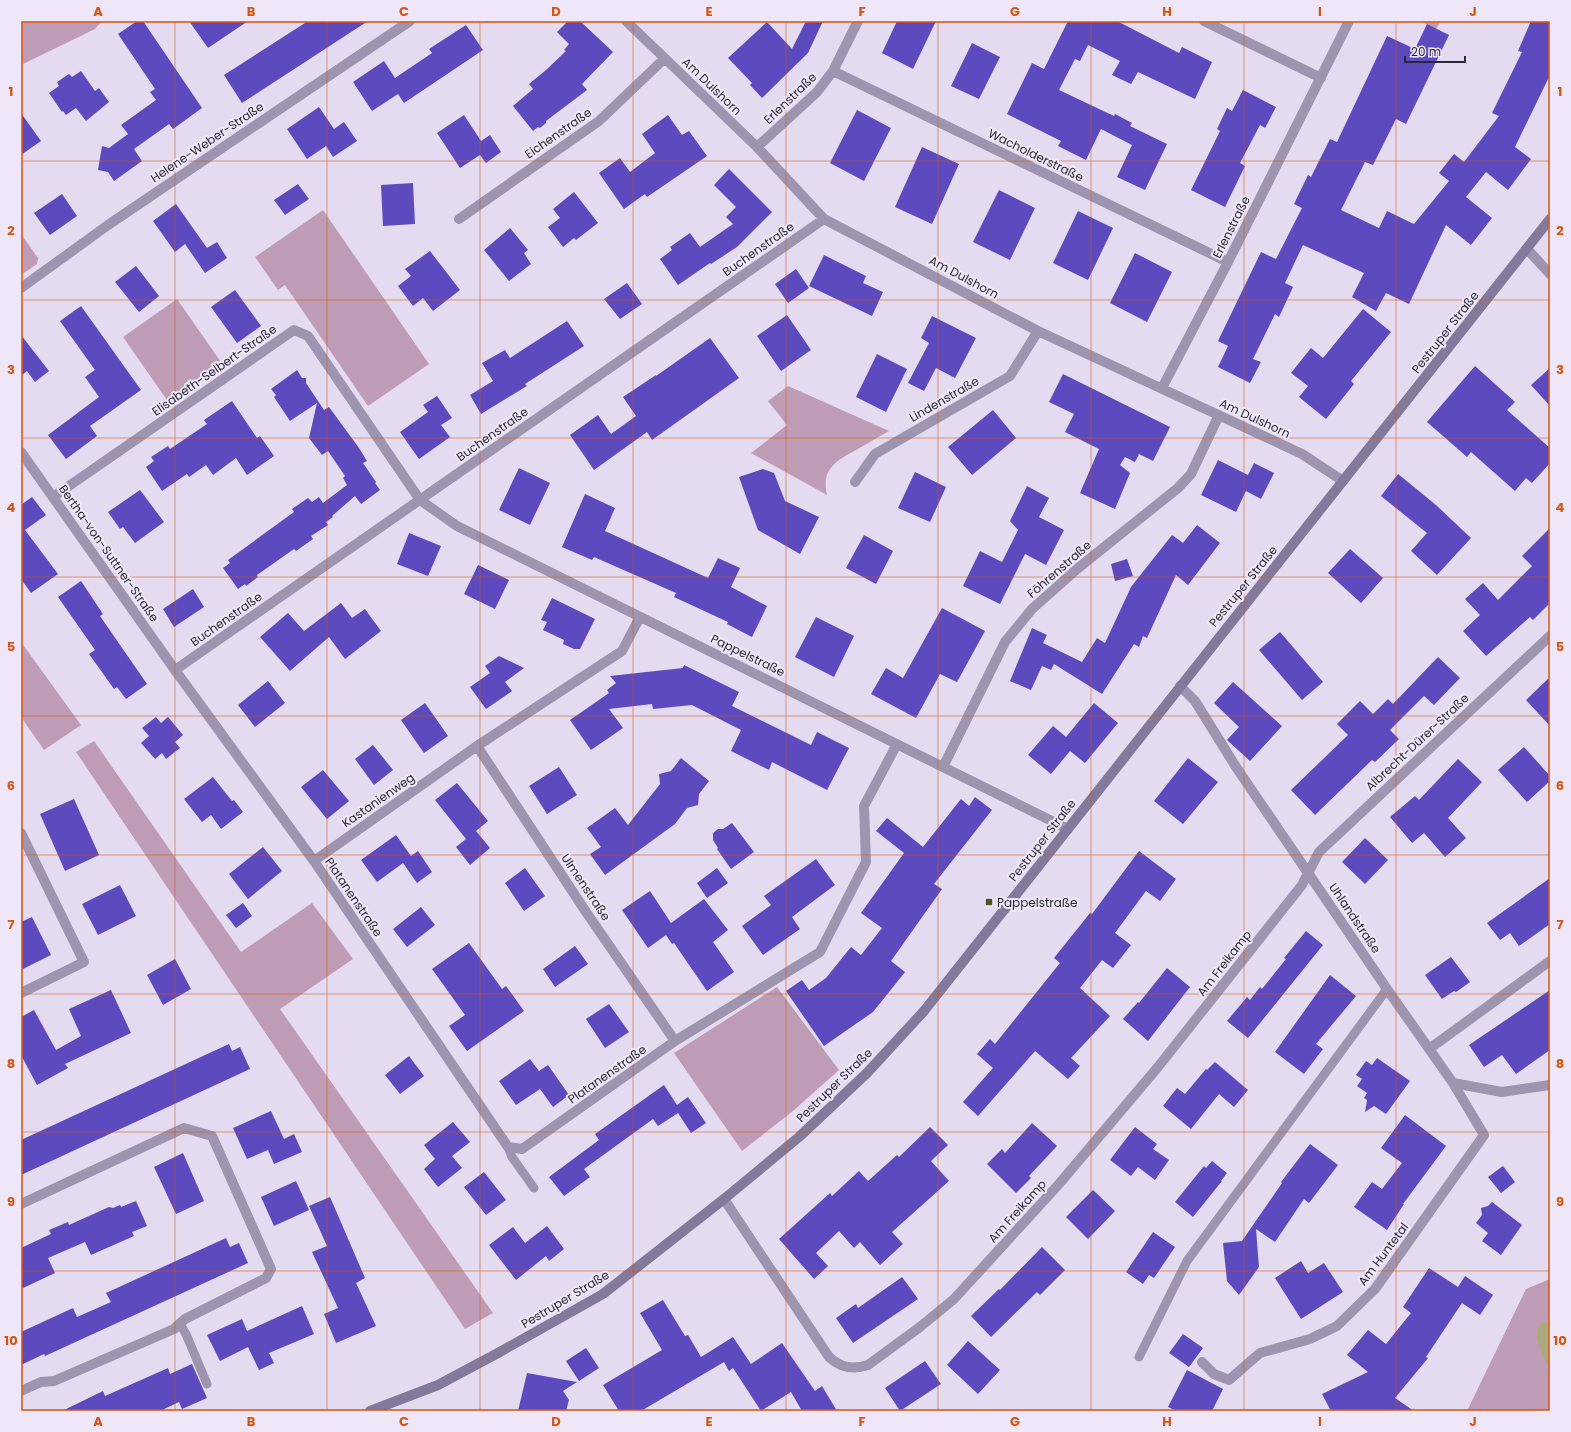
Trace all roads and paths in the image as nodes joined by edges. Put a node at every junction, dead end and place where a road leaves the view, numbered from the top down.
1 (410, 21) edge
2 (626, 21) edge
3 (858, 21) edge
4 (1204, 21) edge
5 (1349, 21) edge
6 (664, 59) junction
7 (833, 71) junction
8 (1321, 78) junction
9 (757, 147) junction
10 (459, 219) dead end
11 (824, 219) junction
12 (1550, 219) edge
13 (1527, 249) junction
14 (1228, 262) junction
15 (1550, 274) edge
16 (21, 288) edge
17 (1038, 331) junction
18 (1162, 388) junction
19 (1219, 415) junction
20 (21, 452) edge
21 (1343, 480) junction
22 (855, 482) dead end
23 (53, 497) junction
24 (420, 500) junction
25 (640, 617) junction
26 (1550, 636) edge
27 (175, 670) junction
28 (1180, 686) junction
29 (896, 744) junction
30 (477, 746) junction
31 (942, 766) junction
32 (1068, 829) junction
33 (21, 833) edge
34 (314, 861) junction
35 (1308, 872) junction
36 (1550, 961) edge
37 (1387, 989) junction
38 (21, 993) edge
39 (675, 1042) junction
40 (1429, 1049) junction
41 (1453, 1083) junction
42 (1550, 1085) edge
43 (508, 1147) junction
44 (534, 1188) dead end
45 (724, 1199) junction
46 (21, 1204) edge
47 (180, 1324) junction
48 (1139, 1356) dead end
49 (1202, 1362) dead end
50 (207, 1384) dead end
51 (21, 1391) edge
52 (370, 1411) edge

1 - 16 street, Helene-Weber-Straße
2 - 6 street, Am Dulshorn
3 - 7 street, Erlenstraße
4 - 8 street
5 - 8 street, Erlenstraße
6 - 9 street, Am Dulshorn
6 - 10 street, Eichenstraße
7 - 9 street, Erlenstraße
7 - 14 street, Wacholderstraße
8 - 14 street, Erlenstraße
9 - 11 street, Am Dulshorn
11 - 17 street, Am Dulshorn
11 - 24 street, Buchenstraße
12 - 13 street, Pestruper Straße
13 - 15 street
13 - 21 street, Pestruper Straße
14 - 18 street, Erlenstraße
17 - 18 street, Am Dulshorn
17 - 22 street, Lindenstraße
18 - 19 street, Am Dulshorn
19 - 21 street, Am Dulshorn
19 - 31 street, Föhrenstraße
20 - 23 street, Bertha-von-Suttner-Straße
21 - 28 street, Pestruper Straße
23 - 24 street, Elisabeth-Selbert-Straße
23 - 27 street, Bertha-von-Suttner-Straße
24 - 25 street, Pappelstraße
24 - 27 street, Buchenstraße
25 - 29 street, Pappelstraße
25 - 30 street, Kastanienweg
26 - 35 street, Albrecht-Dürer-Straße
27 - 34 street
28 - 32 street, Pestruper Straße
28 - 35 street, Uhlandstraße
29 - 31 street, Pappelstraße
29 - 39 street, Platanenstraße
30 - 34 street, Kastanienweg
30 - 39 street, Ulmenstraße
31 - 32 street, Pappelstraße
32 - 45 street, Pestruper Straße
33 - 38 street
34 - 43 street, Platanenstraße
35 - 37 street, Uhlandstraße
35 - 45 street, Am Freikamp
36 - 40 street
37 - 40 street, Uhlandstraße
37 - 48 lane
39 - 43 street, Platanenstraße
40 - 41 street, Uhlandstraße
41 - 42 street
41 - 49 street, Am Huntetal
43 - 44 lane
45 - 52 street, Pestruper Straße
46 - 47 street
47 - 50 lane
47 - 51 street

